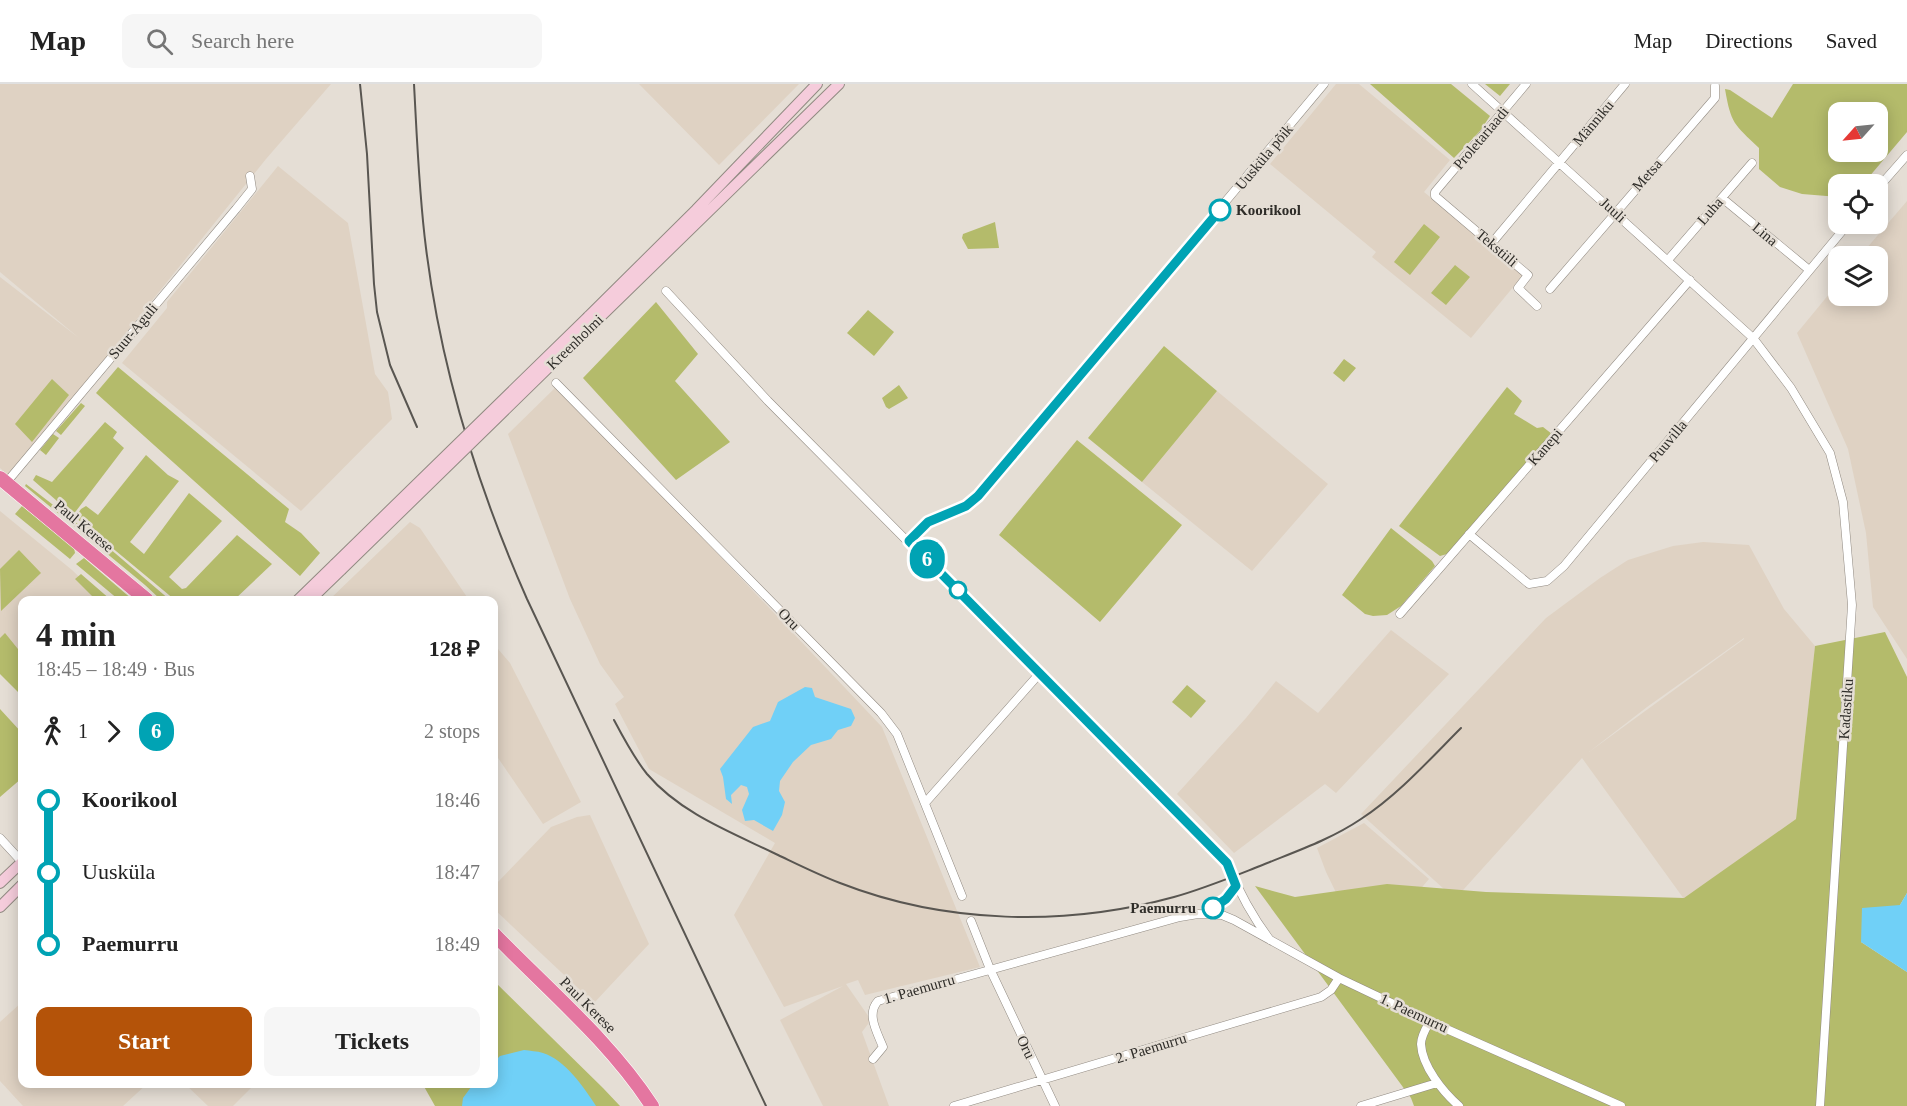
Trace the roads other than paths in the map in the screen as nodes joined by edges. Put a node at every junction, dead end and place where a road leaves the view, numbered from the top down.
1 (817, 84) edge
2 (839, 84) edge
3 (1324, 84) edge
4 (1472, 84) edge
5 (1526, 84) edge
6 (1626, 84) edge
7 (1715, 85) edge
8 (1503, 112) junction
9 (1907, 155) edge
10 (1560, 163) junction
11 (1752, 163) dead end
12 (250, 176) dead end
13 (1888, 177) edge
14 (1435, 192) joint
15 (1722, 198) junction
16 (1615, 212) junction
17 (1839, 234) edge
18 (1491, 244) junction
19 (1668, 260) junction
20 (1808, 269) junction
21 (1690, 280) junction
22 (1550, 289) dead end
23 (666, 291) dead end
24 (1537, 306) dead end
25 (591, 320) junction
26 (1753, 338) junction
27 (556, 382) dead end
28 (3, 480) edge
29 (1469, 534) junction
30 (909, 541) junction
31 (338, 567) junction
32 (142, 596) edge
33 (303, 596) edge
34 (313, 596) edge
35 (1400, 614) dead end
36 (1040, 674) junction
37 (926, 803) junction
38 (0, 838) edge
39 (18, 858) edge
40 (18, 866) edge
41 (0, 883) edge
42 (18, 889) edge
43 (962, 896) dead end
44 (0, 907) edge
45 (971, 921) dead end
46 (498, 938) edge
47 (1270, 940) junction
48 (990, 969) junction
49 (1340, 978) junction
50 (1430, 1021) junction
51 (873, 1059) dead end
52 (1042, 1080) junction
53 (1437, 1083) junction
54 (652, 1106) edge
55 (954, 1106) edge
56 (1055, 1106) edge
57 (1361, 1106) edge
58 (1459, 1106) edge
59 (1620, 1106) edge
60 (1820, 1106) edge

1 - 25 main road, Kreenholmi
2 - 25 main road, Kreenholmi
3 - 30 street, Uusküla põik
4 - 8 street, Juuli
5 - 8 street, Proletariaadi
6 - 10 street, Männiku
7 - 16 street, Metsa
8 - 10 street, Juuli
8 - 14 street, Proletariaadi
9 - 13 street
10 - 16 street, Juuli
10 - 18 street, Männiku
11 - 15 street, Luha
12 - 28 street, Suur-Aguli
14 - 18 street, Tekstiili
15 - 19 street, Luha
15 - 20 street, Lina
16 - 19 street, Juuli
16 - 22 street, Metsa
17 - 20 street, Puuvilla
18 - 24 street, Tekstiili
19 - 21 street, Juuli
20 - 26 street, Puuvilla
21 - 26 street, Juuli
21 - 29 street, Kanepi
23 - 30 street, 1. Paemurru
25 - 31 main road, Kreenholmi, bridge
26 - 29 street, Puuvilla
26 - 60 street, Kadastiku
27 - 37 street, Oru
28 - 32 highway, Paul Kerese
29 - 35 street, Kanepi
30 - 36 street, 1. Paemurru
31 - 33 main road, Kreenholmi
31 - 34 main road, Kreenholmi
36 - 37 street
36 - 47 street, 1. Paemurru
37 - 43 street, Oru
38 - 39 street
40 - 41 main road
42 - 44 main road
45 - 48 street, Oru
46 - 54 highway, Paul Kerese
47 - 48 street, 1. Paemurru
47 - 49 street, 1. Paemurru
48 - 51 street, 1. Paemurru
48 - 52 street, Oru
49 - 50 street, 1. Paemurru
49 - 52 street, 2. Paemurru
50 - 53 street
50 - 59 street, 1. Paemurru
52 - 55 street, 2. Paemurru
52 - 56 street, Oru
53 - 57 street
53 - 58 street

